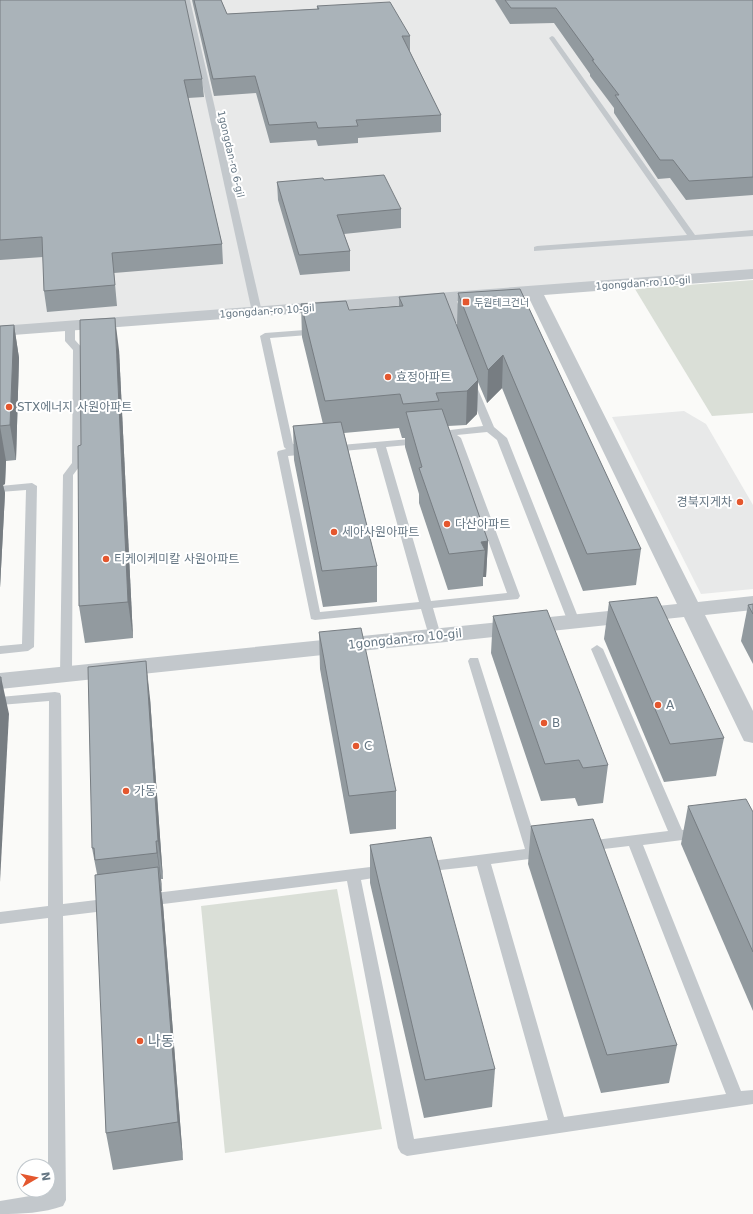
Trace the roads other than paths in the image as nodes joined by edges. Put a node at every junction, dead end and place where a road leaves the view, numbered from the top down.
1 (187, 0) edge
2 (552, 38) dead end
3 (753, 233) edge
4 (692, 237) junction
5 (536, 249) dead end
6 (753, 274) edge
7 (534, 291) junction
8 (450, 297) junction
9 (257, 312) junction
10 (433, 323) edge
11 (70, 326) junction
12 (0, 331) edge
13 (326, 331) edge
14 (467, 372) edge
15 (489, 429) junction
16 (380, 445) junction
17 (0, 489) edge
18 (753, 603) edge
19 (426, 605) junction
20 (690, 610) junction
21 (574, 622) junction
22 (435, 636) junction
23 (597, 649) dead end
24 (0, 650) edge
25 (474, 661) dead end
26 (66, 674) junction
27 (0, 681) edge
28 (0, 701) edge
29 (753, 735) edge
30 (715, 831) edge
31 (677, 835) junction
32 (634, 840) junction
33 (572, 848) edge
34 (556, 850) edge
35 (533, 853) junction
36 (482, 859) junction
37 (353, 875) junction
38 (56, 911) junction
39 (0, 918) edge
40 (753, 1097) edge
41 (736, 1099) junction
42 (558, 1125) junction
43 (0, 1209) edge

1 - 9 lane, 1gongdan-ro 6-gil
2 - 4 lane
3 - 4 lane
4 - 5 lane
6 - 7 street, 1gongdan-ro 10-gil
7 - 8 street, 1gongdan-ro 10-gil
7 - 20 street
8 - 9 street, 1gongdan-ro 10-gil
8 - 10 lane
9 - 11 street, 1gongdan-ro 10-gil
11 - 12 street, 1gongdan-ro 10-gil
11 - 26 lane
13 - 15 lane
14 - 15 lane
15 - 21 lane
16 - 19 lane
16 - 19 lane
16 - 19 lane
17 - 24 lane
18 - 20 street, 1gongdan-ro 10-gil
19 - 22 lane
20 - 21 street, 1gongdan-ro 10-gil
20 - 29 street
21 - 22 street, 1gongdan-ro 10-gil
22 - 26 street, 1gongdan-ro 10-gil
23 - 31 lane
25 - 35 lane
26 - 27 street, 1gongdan-ro 10-gil
28 - 38 lane
30 - 31 lane
31 - 32 lane
32 - 33 lane
32 - 41 lane
34 - 35 lane
35 - 36 lane
36 - 37 lane
36 - 42 lane
37 - 38 lane
37 - 42 lane
38 - 39 lane
38 - 43 lane
40 - 41 lane
41 - 42 lane

